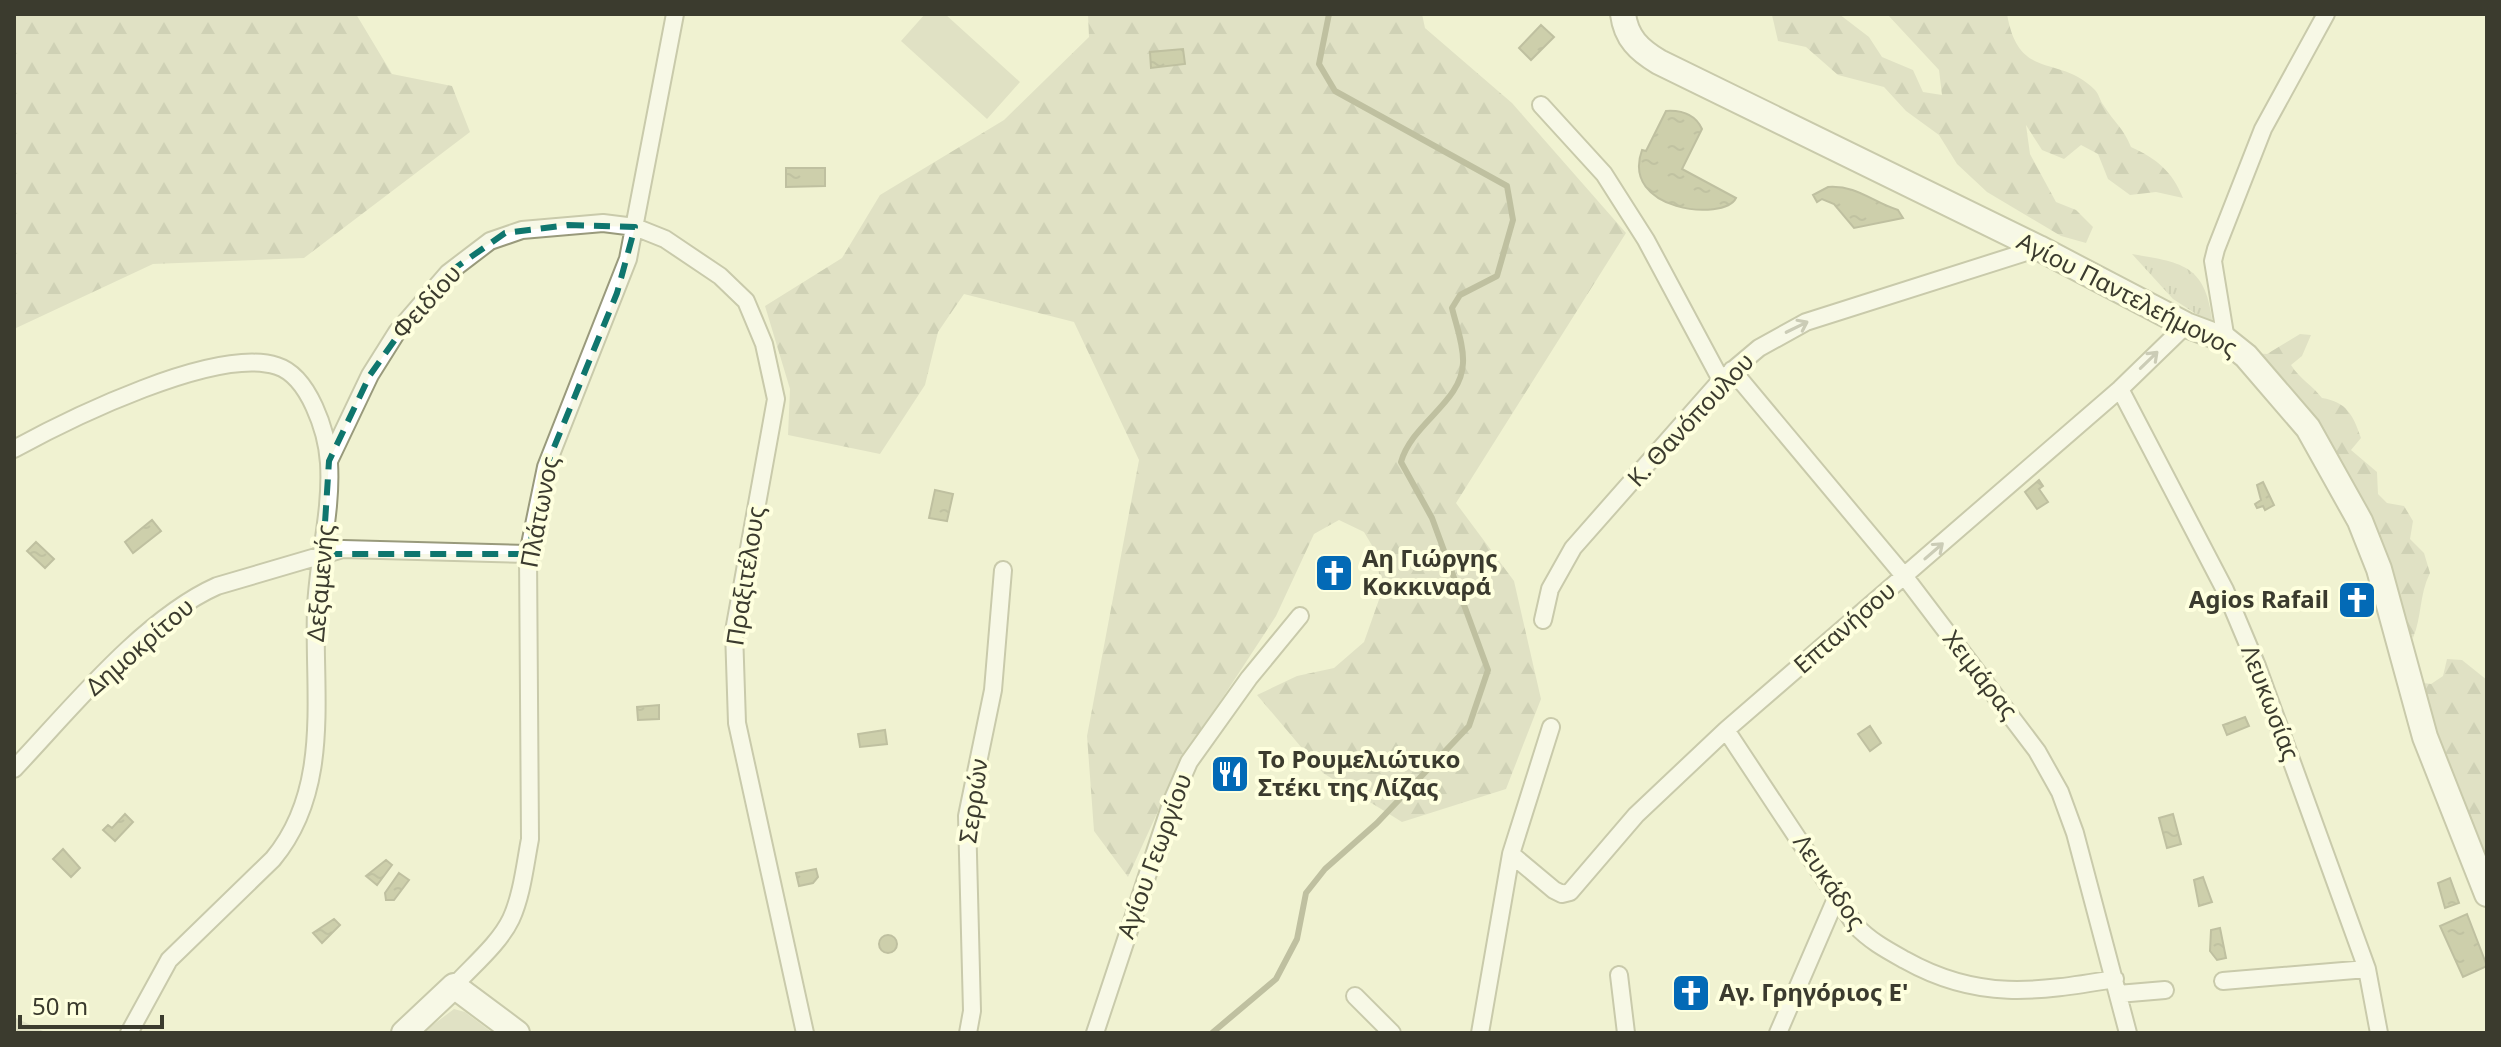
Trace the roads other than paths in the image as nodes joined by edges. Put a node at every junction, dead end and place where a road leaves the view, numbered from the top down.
1 (675, 14) edge
2 (1623, 14) edge
3 (2326, 14) edge
4 (1541, 105) dead end
5 (635, 227) junction
6 (2039, 248) junction
7 (2186, 325) junction
8 (2226, 340) junction
9 (1727, 375) junction
10 (2120, 389) junction
11 (14, 449) edge
12 (329, 461) junction
13 (323, 554) junction
14 (528, 554) junction
15 (1003, 570) dead end
16 (1905, 577) junction
17 (1300, 616) dead end
18 (1543, 620) dead end
19 (1551, 727) dead end
20 (1726, 730) junction
21 (14, 769) edge
22 (1511, 854) junction
23 (1838, 894) junction
24 (2487, 894) edge
25 (2367, 969) junction
26 (1619, 975) dead end
27 (2223, 981) dead end
28 (454, 986) junction
29 (2117, 987) junction
30 (2165, 990) dead end
31 (1355, 996) dead end
32 (129, 1033) edge
33 (404, 1033) edge
34 (517, 1033) edge
35 (805, 1033) edge
36 (968, 1033) edge
37 (1095, 1033) edge
38 (1392, 1033) edge
39 (1480, 1033) edge
40 (1626, 1033) edge
41 (1778, 1033) edge
42 (2128, 1033) edge
43 (2379, 1033) edge

1 - 5 street, Πλάτωνος
2 - 6 street, Αγίου Παντελεήμονος
3 - 8 street
4 - 9 street, Χειμάρας
5 - 12 street, Φειδίου
5 - 14 street, Πλάτωνος
5 - 35 street, Πραξιτέλους
6 - 7 street, Αγίου Παντελεήμονος
9 -> 6 street, Κ. Θανόπουλου
7 - 8 street, Αγίου Παντελεήμονος
10 -> 7 street, Επτανήσου
8 - 24 street, Αγίου Παντελεήμονος
9 - 16 street, Χειμάρας
9 - 18 street, Κ. Θανόπουλου
16 -> 10 street, Επτανήσου
10 - 25 street, Λευκωσίας
11 - 12 street, Δεξαμενής
12 - 13 street, Δεξαμενής
13 - 14 street, Δημοκρίτου
13 - 21 street, Δημοκρίτου
13 - 32 street, Δεξαμενής
14 - 28 street, Πλάτωνος
15 - 36 street, Σερρών
16 - 20 street, Επτανήσου
16 - 29 street, Χειμάρας
17 - 37 street, Αγίου Γεωργίου
19 - 22 street
20 - 22 street, Επτανήσου
20 - 23 street, Λευκάδος
22 - 39 street
23 - 29 street, Λευκάδος
23 - 41 street
25 - 27 street
25 - 43 street, Λευκωσίας
26 - 40 street
28 - 33 street, Πλάτωνος
28 - 34 street
29 - 30 street, Λευκάδος
29 - 42 street, Χειμάρας
31 - 38 street

